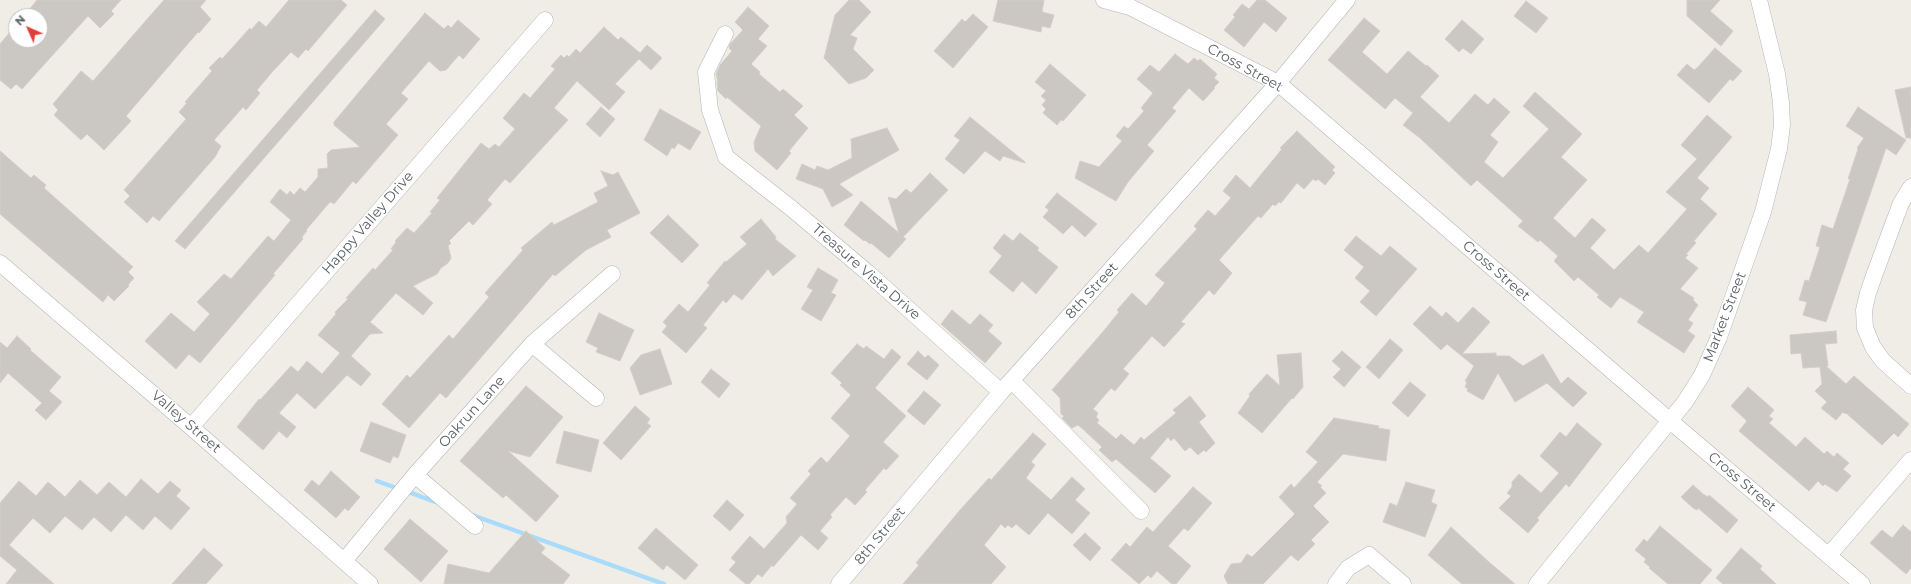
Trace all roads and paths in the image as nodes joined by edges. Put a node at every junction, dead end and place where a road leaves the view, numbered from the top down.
1 (1104, 0) edge
2 (1347, 0) edge
3 (1759, 0) edge
4 (545, 20) dead end
5 (725, 34) dead end
6 (1278, 83) junction
7 (1911, 187) edge
8 (0, 263) edge
9 (612, 274) dead end
10 (532, 344) junction
11 (1012, 380) junction
12 (1911, 386) edge
13 (1001, 392) junction
14 (596, 398) dead end
15 (1669, 420) junction
16 (191, 427) junction
17 (1911, 460) edge
18 (415, 475) junction
19 (1141, 511) dead end
20 (475, 526) dead end
21 (1829, 555) junction
22 (344, 561) junction
23 (370, 584) edge
24 (839, 584) edge
25 (1336, 584) edge
26 (1403, 584) edge
27 (1537, 584) edge
28 (1862, 584) edge

1 - 6 street, Cross Street
2 - 6 street, 8th Street
3 - 15 street, Market Street
4 - 16 street, Happy Valley Drive
5 - 13 street, Treasure Vista Drive
6 - 11 street, 8th Street
6 - 15 street, Cross Street
7 - 12 street
8 - 16 street, Valley Street
9 - 10 street, Oakrun Lane
10 - 14 street
10 - 18 street, Oakrun Lane
11 - 13 street, 8th Street
11 - 19 street
13 - 24 street, 8th Street
15 - 21 street, Cross Street
15 - 27 street, Market Street
16 - 22 street, Valley Street
17 - 21 street
18 - 20 street
18 - 22 street, Oakrun Lane
21 - 28 street, Cross Street
22 - 23 street, Valley Street
25 - 26 street

